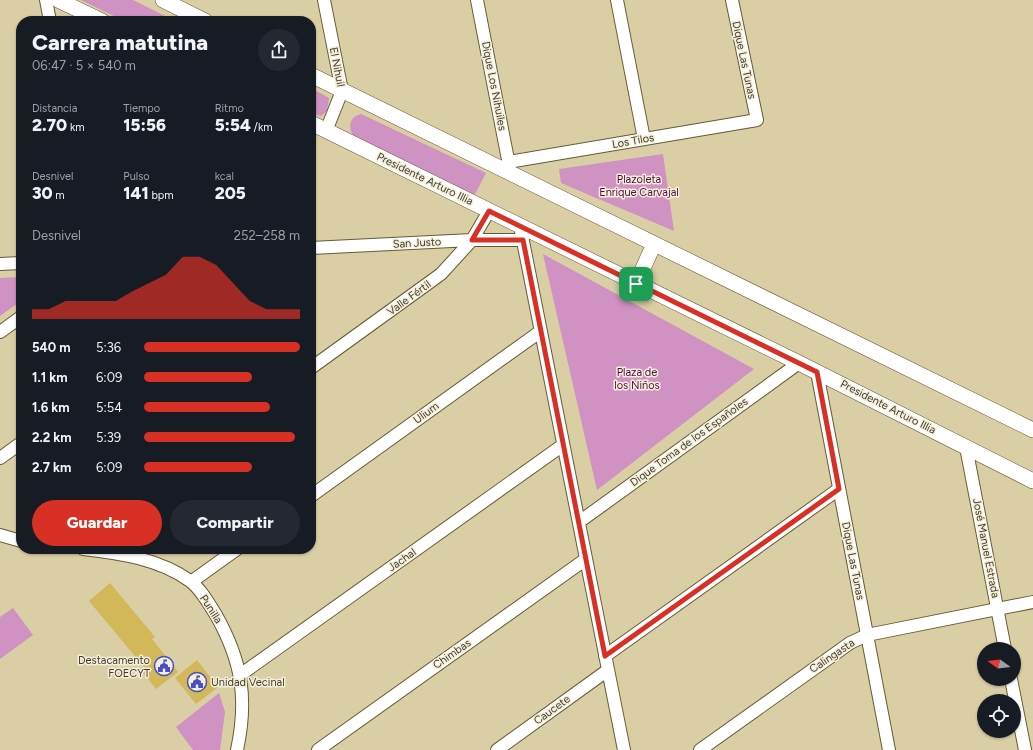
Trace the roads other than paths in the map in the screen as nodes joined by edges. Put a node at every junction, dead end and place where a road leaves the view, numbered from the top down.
1 (46, 0) edge
2 (58, 0) edge
3 (163, 0) edge
4 (324, 0) edge
5 (477, 0) edge
6 (617, 0) edge
7 (732, 0) edge
8 (182, 5) edge
9 (49, 16) edge
10 (92, 16) edge
11 (198, 16) edge
12 (316, 78) edge
13 (342, 91) junction
14 (757, 120) joint
15 (316, 126) edge
16 (326, 131) junction
17 (644, 139) junction
18 (509, 168) junction
19 (489, 211) junction
20 (522, 233) junction
21 (472, 240) junction
22 (654, 244) junction
23 (316, 248) edge
24 (16, 263) edge
25 (0, 264) edge
26 (636, 284) junction
27 (16, 321) edge
28 (541, 331) junction
29 (0, 332) edge
30 (799, 363) junction
31 (316, 364) edge
32 (817, 372) junction
33 (1033, 430) edge
34 (563, 445) junction
35 (16, 447) edge
36 (966, 447) junction
37 (0, 458) edge
38 (1033, 481) edge
39 (839, 489) junction
40 (316, 492) edge
41 (579, 522) junction
42 (0, 535) edge
43 (16, 540) edge
44 (120, 554) edge
45 (230, 554) edge
46 (586, 559) junction
47 (191, 582) junction
48 (1033, 602) edge
49 (998, 609) junction
50 (867, 635) junction
51 (1004, 642) edge
52 (605, 656) junction
53 (608, 670) junction
54 (240, 675) junction
55 (1012, 686) edge
56 (237, 750) edge
57 (318, 750) edge
58 (497, 750) edge
59 (624, 750) edge
60 (700, 750) edge
61 (889, 750) edge
62 (1025, 750) edge

1 - 9 street
2 - 10 street
3 - 8 street
4 - 13 street, El Nihuil
5 - 18 street, Dique Los Nihuiles
6 - 17 street
7 - 14 street, Dique Las Tunas
8 - 11 street
12 - 13 street
13 - 16 street, El Nihuil
13 - 18 street
14 - 17 street, Los Tilos
15 - 16 street, Presidente Arturo Illia
16 - 19 street, Presidente Arturo Illia
17 - 18 street, Los Tilos
18 - 22 street
19 - 20 street, Presidente Arturo Illia
19 - 21 street, Valle Fértil
20 - 21 street, San Justo
20 - 26 street, Presidente Arturo Illia
20 - 28 street
21 - 23 street, San Justo
21 - 31 street, Valle Fértil
22 - 26 street
22 - 33 street
24 - 25 street
26 - 30 street, Presidente Arturo Illia
27 - 29 street
28 - 34 street
28 - 40 street, Ulium
30 - 32 street, Presidente Arturo Illia
30 - 41 street, Dique Toma de los Españoles
32 - 36 street, Presidente Arturo Illia
32 - 39 street, Dique Las Tunas
34 - 41 street
34 - 54 street, Jachal
35 - 37 street
36 - 38 street, Presidente Arturo Illia
36 - 49 street, José Manuel Estrada
39 - 50 street, Dique Las Tunas
39 - 52 street
41 - 46 street
42 - 43 street
44 - 47 street, Punilla
45 - 47 street
46 - 52 street
46 - 57 street, Chimbas
47 - 54 street, Punilla
48 - 49 street, Calingasta
49 - 50 street, Calingasta
49 - 51 street, José Manuel Estrada
50 - 60 street, Calingasta
50 - 61 street, Dique Las Tunas
52 - 53 street
53 - 58 street, Caucete
53 - 59 street
54 - 56 street, Punilla
55 - 62 street

